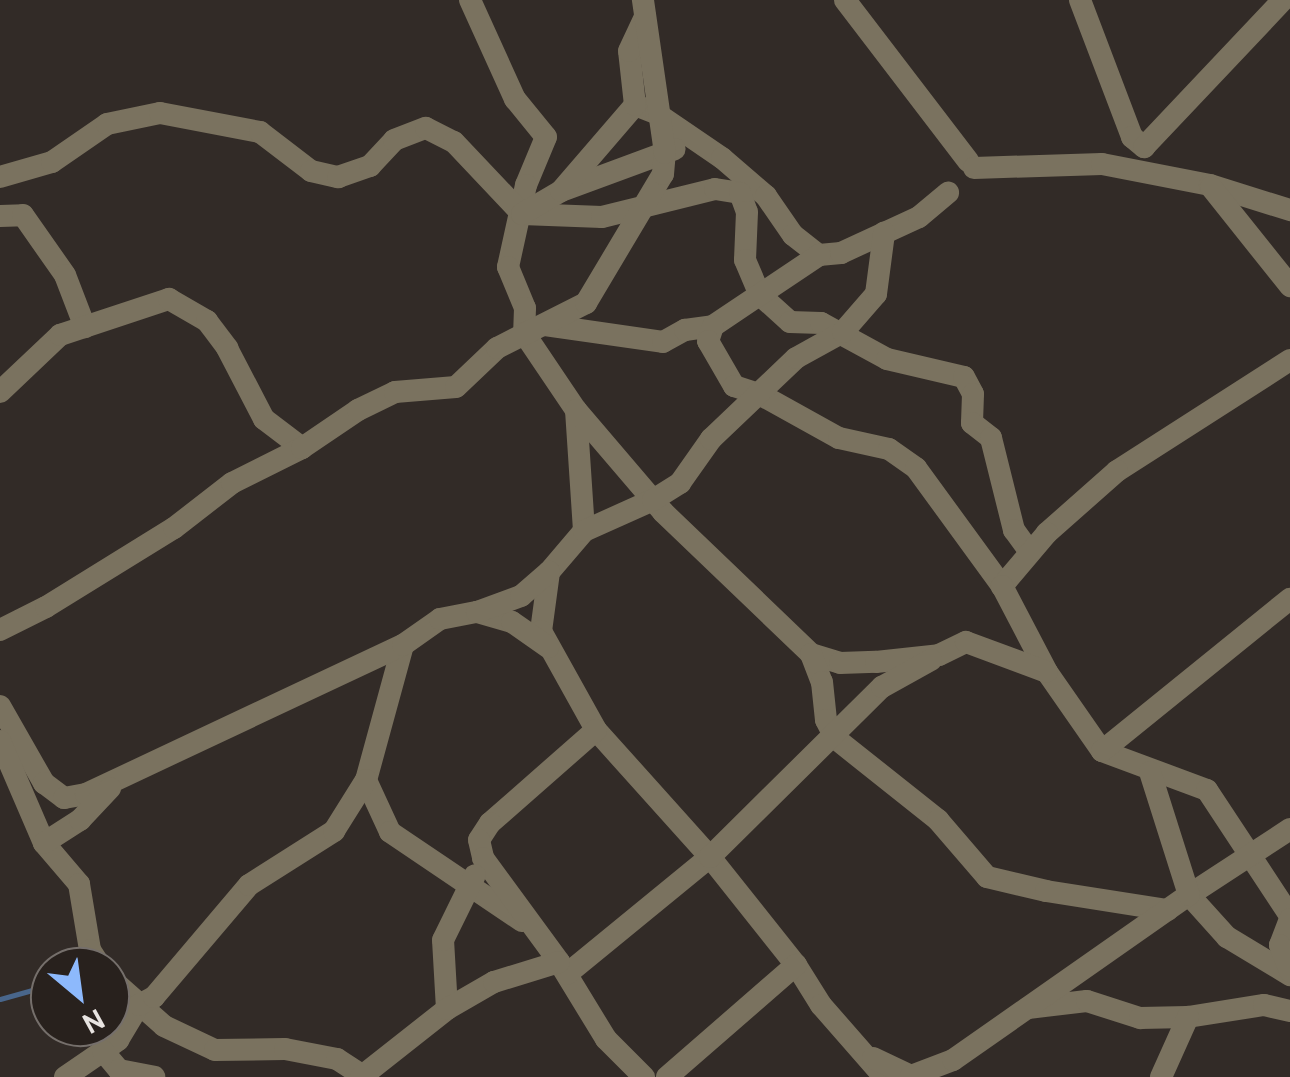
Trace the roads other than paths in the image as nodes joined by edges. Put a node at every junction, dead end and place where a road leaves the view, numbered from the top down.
1 (470, 0) edge
2 (845, 0) edge
3 (1080, 0) edge
4 (1283, 0) edge
5 (644, 9) edge
6 (646, 109) junction
7 (697, 141) junction
8 (665, 153) junction
9 (0, 177) edge
10 (1210, 185) junction
11 (561, 191) junction
12 (948, 193) dead end
13 (644, 210) junction
14 (1290, 210) edge
15 (522, 213) junction
16 (0, 216) edge
17 (884, 234) junction
18 (820, 255) junction
19 (1290, 286) edge
20 (759, 292) junction
21 (713, 326) junction
22 (85, 327) junction
23 (533, 328) junction
24 (843, 332) junction
25 (1290, 360) edge
26 (0, 392) edge
27 (761, 395) junction
28 (576, 410) junction
29 (302, 448) junction
30 (652, 500) junction
31 (584, 531) junction
32 (1030, 552) junction
33 (548, 572) junction
34 (1002, 586) junction
35 (1290, 600) edge
36 (477, 612) junction
37 (0, 630) edge
38 (402, 645) junction
39 (548, 647) junction
40 (810, 654) junction
41 (939, 655) junction
42 (1047, 672) junction
43 (0, 706) edge
44 (596, 730) junction
45 (835, 738) junction
46 (0, 741) edge
47 (1102, 751) junction
48 (1150, 772) junction
49 (117, 780) junction
50 (366, 780) junction
51 (1290, 829) edge
52 (44, 843) junction
53 (710, 857) junction
54 (1251, 857) junction
55 (483, 858) junction
56 (470, 886) junction
57 (1189, 895) junction
58 (1168, 910) junction
59 (1290, 918) edge
60 (536, 930) junction
61 (90, 947) edge
62 (796, 965) junction
63 (563, 968) junction
64 (1290, 972) edge
65 (130, 997) edge
66 (138, 1005) junction
67 (1023, 1008) junction
68 (446, 1009) junction
69 (1290, 1011) edge
70 (1188, 1017) junction
71 (103, 1050) junction
72 (866, 1054) junction
73 (364, 1076) edge
74 (65, 1077) edge
75 (154, 1077) edge
76 (644, 1077) edge
77 (667, 1077) edge
78 (884, 1077) edge
79 (1161, 1077) edge

1 - 15 street
2 - 10 street
3 - 4 street
5 - 6 street
6 - 7 street
6 - 8 street
6 - 11 street
7 - 8 street
7 - 18 street
8 - 11 street
8 - 13 street
9 - 15 street
10 - 14 street
10 - 19 street
11 - 15 street
12 - 17 street
13 - 15 street
13 - 20 street
13 - 23 street
15 - 23 street
16 - 22 street
17 - 18 street
17 - 24 street
18 - 20 street
20 - 21 street
20 - 24 street
21 - 23 street
21 - 27 street
22 - 26 street
22 - 29 street
23 - 28 street
23 - 29 street
24 - 27 street
24 - 32 street
25 - 32 street
27 - 30 street
27 - 34 street
28 - 30 street
28 - 31 street
29 - 37 street
30 - 31 street
30 - 40 street
31 - 33 street
32 - 34 street
33 - 36 street
33 - 39 street
34 - 42 street
35 - 47 street
36 - 38 street
36 - 39 street
38 - 49 street
38 - 50 street
39 - 44 street
40 - 41 street
40 - 45 street
41 - 42 street
41 - 45 street
42 - 47 street
43 - 49 street
44 - 53 street
44 - 55 street
45 - 53 street
45 - 58 street
46 - 52 street
47 - 48 street
48 - 54 street
48 - 57 street
49 - 52 street
50 - 56 street
50 - 66 street
51 - 54 street
52 - 61 street
53 - 62 street
53 - 63 street
54 - 57 street
54 - 59 street
55 - 56 street
55 - 60 street
56 - 60 street
56 - 68 street
57 - 58 street
57 - 64 street
58 - 67 street
59 - 64 street
60 - 63 street
62 - 72 street
62 - 77 street
63 - 68 street
63 - 76 street
65 - 66 street
66 - 71 street
66 - 73 street
67 - 70 street
67 - 72 street
68 - 73 street
69 - 70 street
70 - 79 street
71 - 74 street
71 - 75 street
72 - 78 street

